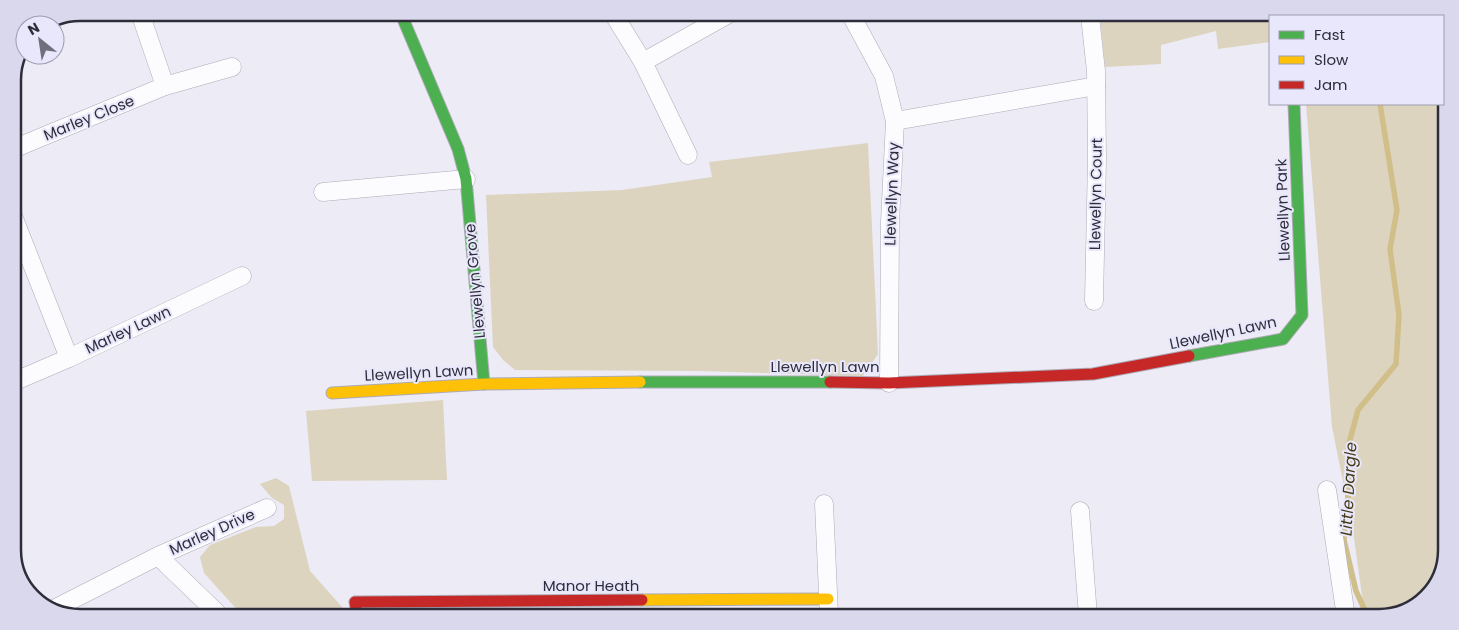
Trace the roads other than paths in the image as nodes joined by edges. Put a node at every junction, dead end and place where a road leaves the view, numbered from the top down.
1 (143, 21) edge
2 (403, 21) edge
3 (618, 21) edge
4 (716, 21) edge
5 (853, 21) edge
6 (1090, 21) edge
7 (643, 62) junction
8 (232, 67) dead end
9 (166, 86) junction
10 (1096, 86) junction
11 (1294, 105) edge
12 (895, 121) junction
13 (21, 147) edge
14 (688, 154) dead end
15 (466, 178) junction
16 (323, 192) dead end
17 (21, 236) edge
18 (242, 276) dead end
19 (1094, 301) dead end
20 (1302, 315) joint
21 (69, 358) junction
22 (21, 379) edge
23 (889, 383) junction
24 (484, 384) junction
25 (332, 393) dead end
26 (1327, 490) dead end
27 (824, 504) dead end
28 (267, 508) dead end
29 (1080, 511) dead end
30 (158, 556) junction
31 (61, 605) edge
32 (828, 607) edge
33 (356, 608) edge
34 (213, 609) edge
35 (1087, 609) edge
36 (1345, 609) edge

1 - 9 street
2 - 15 street, Llewellyn Grove
3 - 7 street
4 - 7 street
5 - 12 street, Llewellyn Way
6 - 10 street, Llewellyn Court
7 - 14 street
8 - 9 street, Marley Close
9 - 13 street, Marley Close
10 - 12 street
10 - 19 street, Llewellyn Court
11 - 20 street, Llewellyn Park
12 - 23 street, Llewellyn Way
15 - 16 street
15 - 24 street, Llewellyn Grove
17 - 21 street
18 - 21 street, Marley Lawn
20 - 23 street, Llewellyn Lawn
21 - 22 street, Marley Lawn
23 - 24 street, Llewellyn Lawn
24 - 25 street, Llewellyn Lawn
26 - 36 street
27 - 32 street
28 - 30 street, Marley Drive
29 - 35 street
30 - 31 street, Marley Drive
30 - 34 street, Marley Drive
32 - 33 street, Manor Heath

